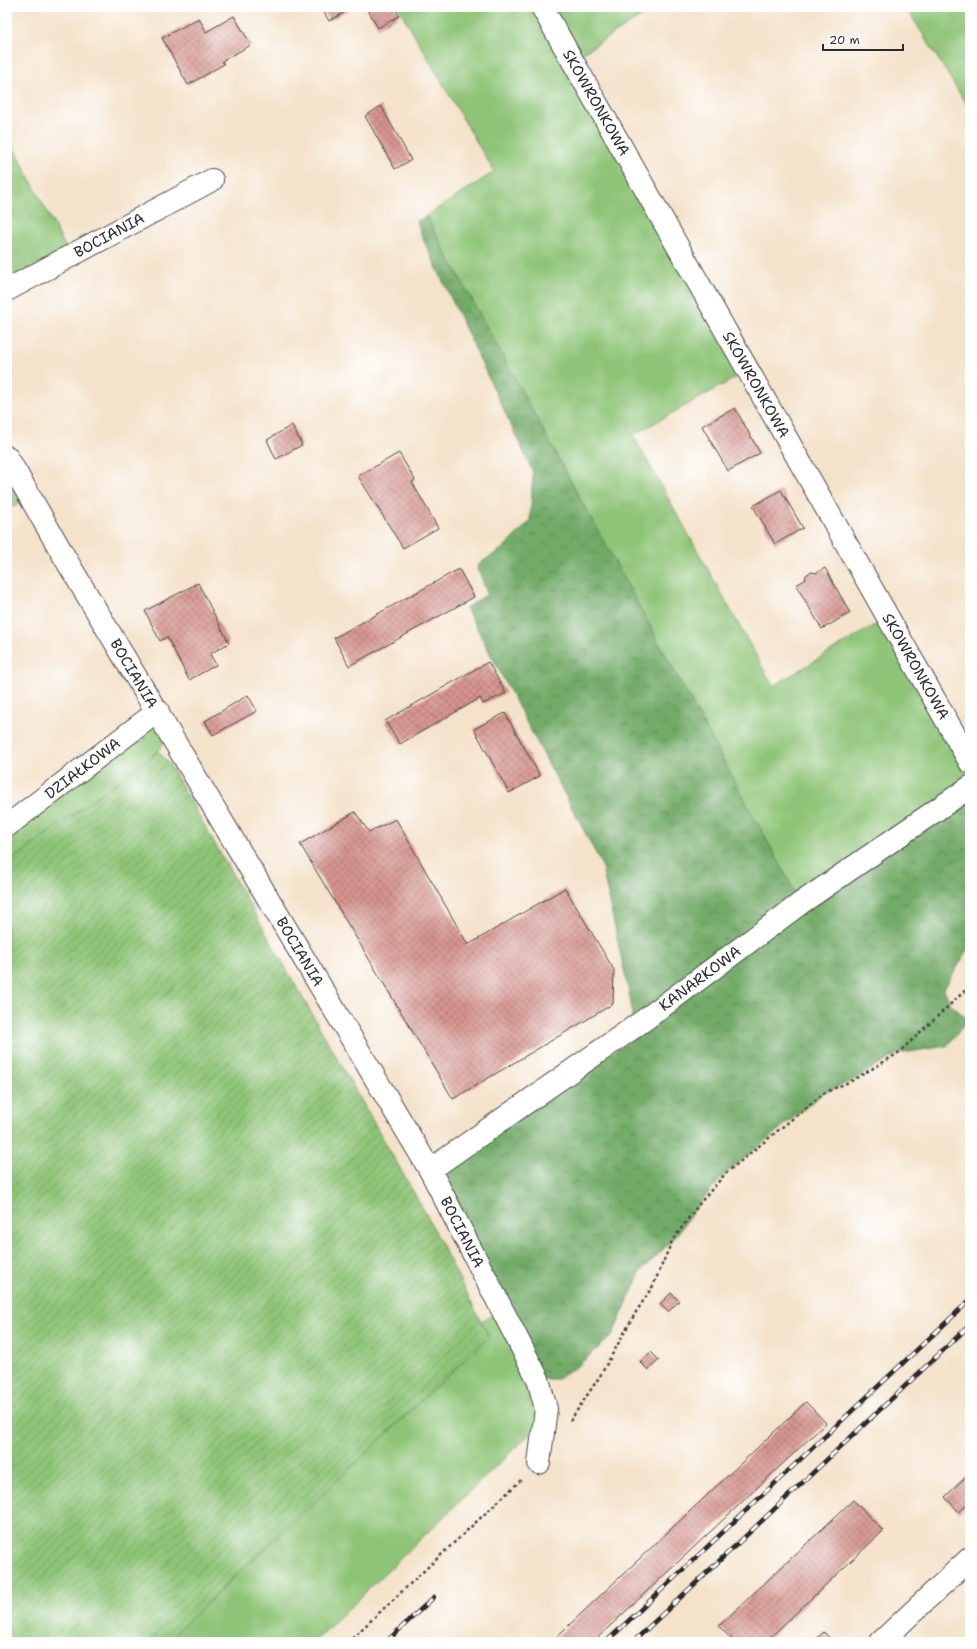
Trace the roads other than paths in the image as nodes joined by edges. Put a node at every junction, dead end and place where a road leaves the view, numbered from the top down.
1 (542, 7) edge
2 (212, 180) dead end
3 (7, 290) edge
4 (7, 457) edge
5 (158, 711) junction
6 (970, 762) edge
7 (970, 787) edge
8 (7, 826) edge
9 (430, 1170) junction
10 (539, 1463) road end
11 (970, 1558) edge
12 (881, 1642) edge

1 - 6 street, SKOWRONKOWA
2 - 3 street, BOCIANIA
4 - 5 street, BOCIANIA
5 - 8 street, DZIAŁKOWA
5 - 9 street, BOCIANIA
7 - 9 street, KANARKOWA
9 - 10 street, BOCIANIA
11 - 12 street

